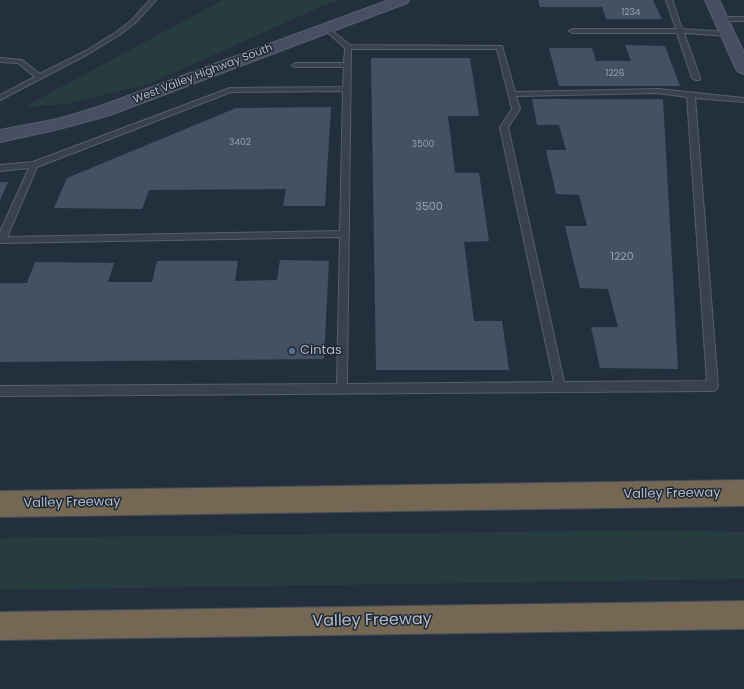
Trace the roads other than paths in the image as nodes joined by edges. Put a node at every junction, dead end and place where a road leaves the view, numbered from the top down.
1 (153, 0) edge
2 (402, 0) edge
3 (669, 0) edge
4 (712, 0) edge
5 (720, 19) junction
6 (744, 19) edge
7 (326, 28) junction
8 (572, 31) dead end
9 (680, 31) junction
10 (728, 34) junction
11 (348, 47) junction
12 (0, 60) edge
13 (295, 65) dead end
14 (348, 65) junction
15 (744, 69) edge
16 (39, 77) junction
17 (696, 78) dead end
18 (347, 89) junction
19 (512, 94) junction
20 (691, 95) junction
21 (0, 98) edge
22 (744, 100) edge
23 (0, 136) edge
24 (34, 165) junction
25 (0, 168) edge
26 (345, 234) junction
27 (560, 387) junction
28 (342, 389) junction
29 (0, 391) edge
30 (744, 493) edge
31 (0, 504) edge
32 (744, 615) edge
33 (0, 626) edge

1 - 16 lane
2 - 7 main road, West Valley Highway South
3 - 9 lane
4 - 5 main road
5 - 6 lane
5 - 10 main road
7 - 11 lane
7 - 23 main road, West Valley Highway South
8 - 9 lane
9 - 10 lane
9 - 17 lane
10 - 15 main road
11 - 14 lane
11 - 19 lane
12 - 16 lane
13 - 14 lane
14 - 18 lane
16 - 21 lane
18 - 24 lane
18 - 26 lane
19 - 20 lane
19 - 27 lane
20 - 22 lane
20 - 27 lane
24 - 25 lane
24 - 26 lane
26 - 28 lane
27 - 28 lane
28 - 29 lane
30 - 31 highway, Valley Freeway
32 - 33 highway, Valley Freeway

